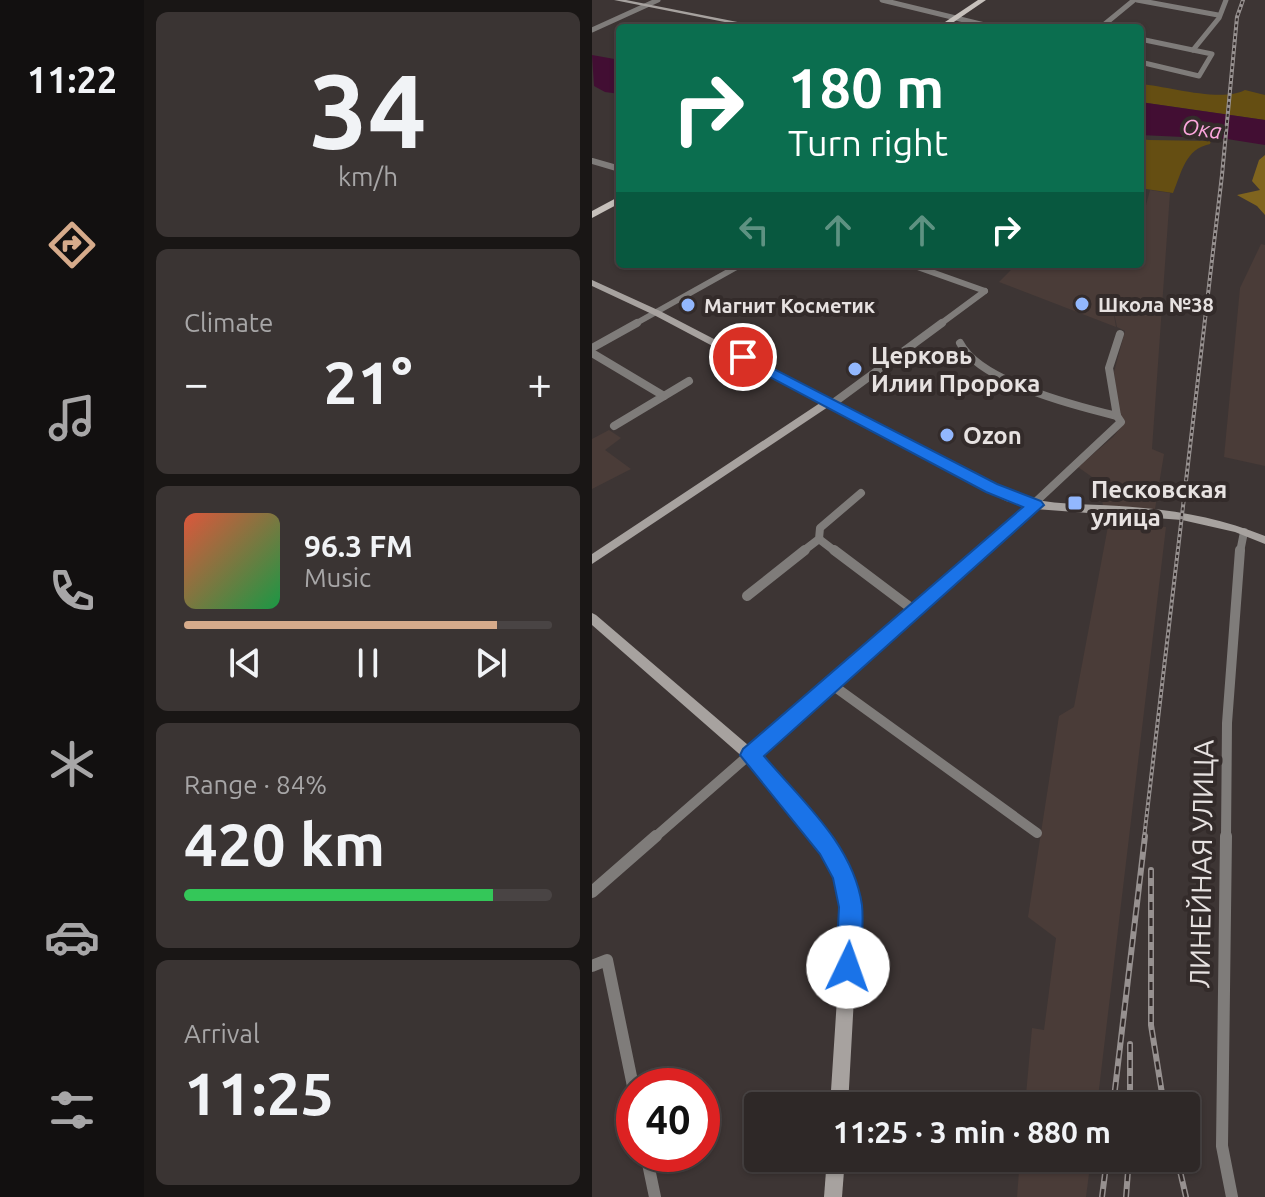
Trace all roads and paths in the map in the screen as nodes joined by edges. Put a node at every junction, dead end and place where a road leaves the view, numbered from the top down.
1 (617, 0) edge
2 (658, 0) edge
3 (882, 0) edge
4 (983, 0) edge
5 (1136, 0) edge
6 (1226, 0) edge
7 (646, 6) junction
8 (1218, 15) junction
9 (957, 18) junction
10 (743, 24) edge
11 (947, 24) edge
12 (981, 24) edge
13 (1105, 24) edge
14 (592, 30) edge
15 (1144, 40) edge
16 (1193, 50) junction
17 (1144, 63) edge
18 (592, 161) edge
19 (616, 168) edge
20 (616, 201) edge
21 (592, 215) edge
22 (735, 268) edge
23 (920, 268) edge
24 (592, 283) edge
25 (657, 313) junction
26 (1120, 334) dead end
27 (960, 343) dead end
28 (592, 350) edge
29 (689, 381) dead end
30 (664, 396) junction
31 (830, 403) junction
32 (1117, 416) junction
33 (614, 426) dead end
34 (861, 493) dead end
35 (1035, 505) junction
36 (1244, 532) junction
37 (819, 539) junction
38 (1265, 540) edge
39 (592, 560) edge
40 (747, 596) dead end
41 (915, 611) junction
42 (592, 618) edge
43 (831, 684) junction
44 (750, 755) junction
45 (1037, 833) dead end
46 (592, 892) edge
47 (592, 966) edge
48 (629, 1068) edge
49 (840, 1092) edge
50 (650, 1172) edge
51 (835, 1172) edge
52 (655, 1197) edge
53 (833, 1197) edge
54 (1232, 1197) edge

1 - 7 street
2 - 7 street
3 - 9 street
4 - 9 main road
5 - 8 street
5 - 13 street
6 - 8 street
7 - 10 street
7 - 14 street
8 - 16 street
9 - 11 main road
9 - 12 street
15 - 16 street
16 - 17 street
18 - 19 street
20 - 21 main road
22 - 25 street
23 - 31 street
24 - 25 street
25 - 28 street
25 - 31 street
26 - 32 street
27 - 32 street
28 - 30 street
29 - 30 street
30 - 33 street
31 - 35 street
31 - 39 street
32 - 35 street
34 - 37 street
35 - 36 street
35 - 41 street
36 - 38 street
36 - 54 street, ЛИНЕЙНАЯ УЛИЦА
37 - 40 street
37 - 41 street
41 - 43 street
42 - 44 street
43 - 44 street
43 - 45 street
44 - 46 street
44 - 49 street
47 - 48 street
50 - 52 street
51 - 53 street

